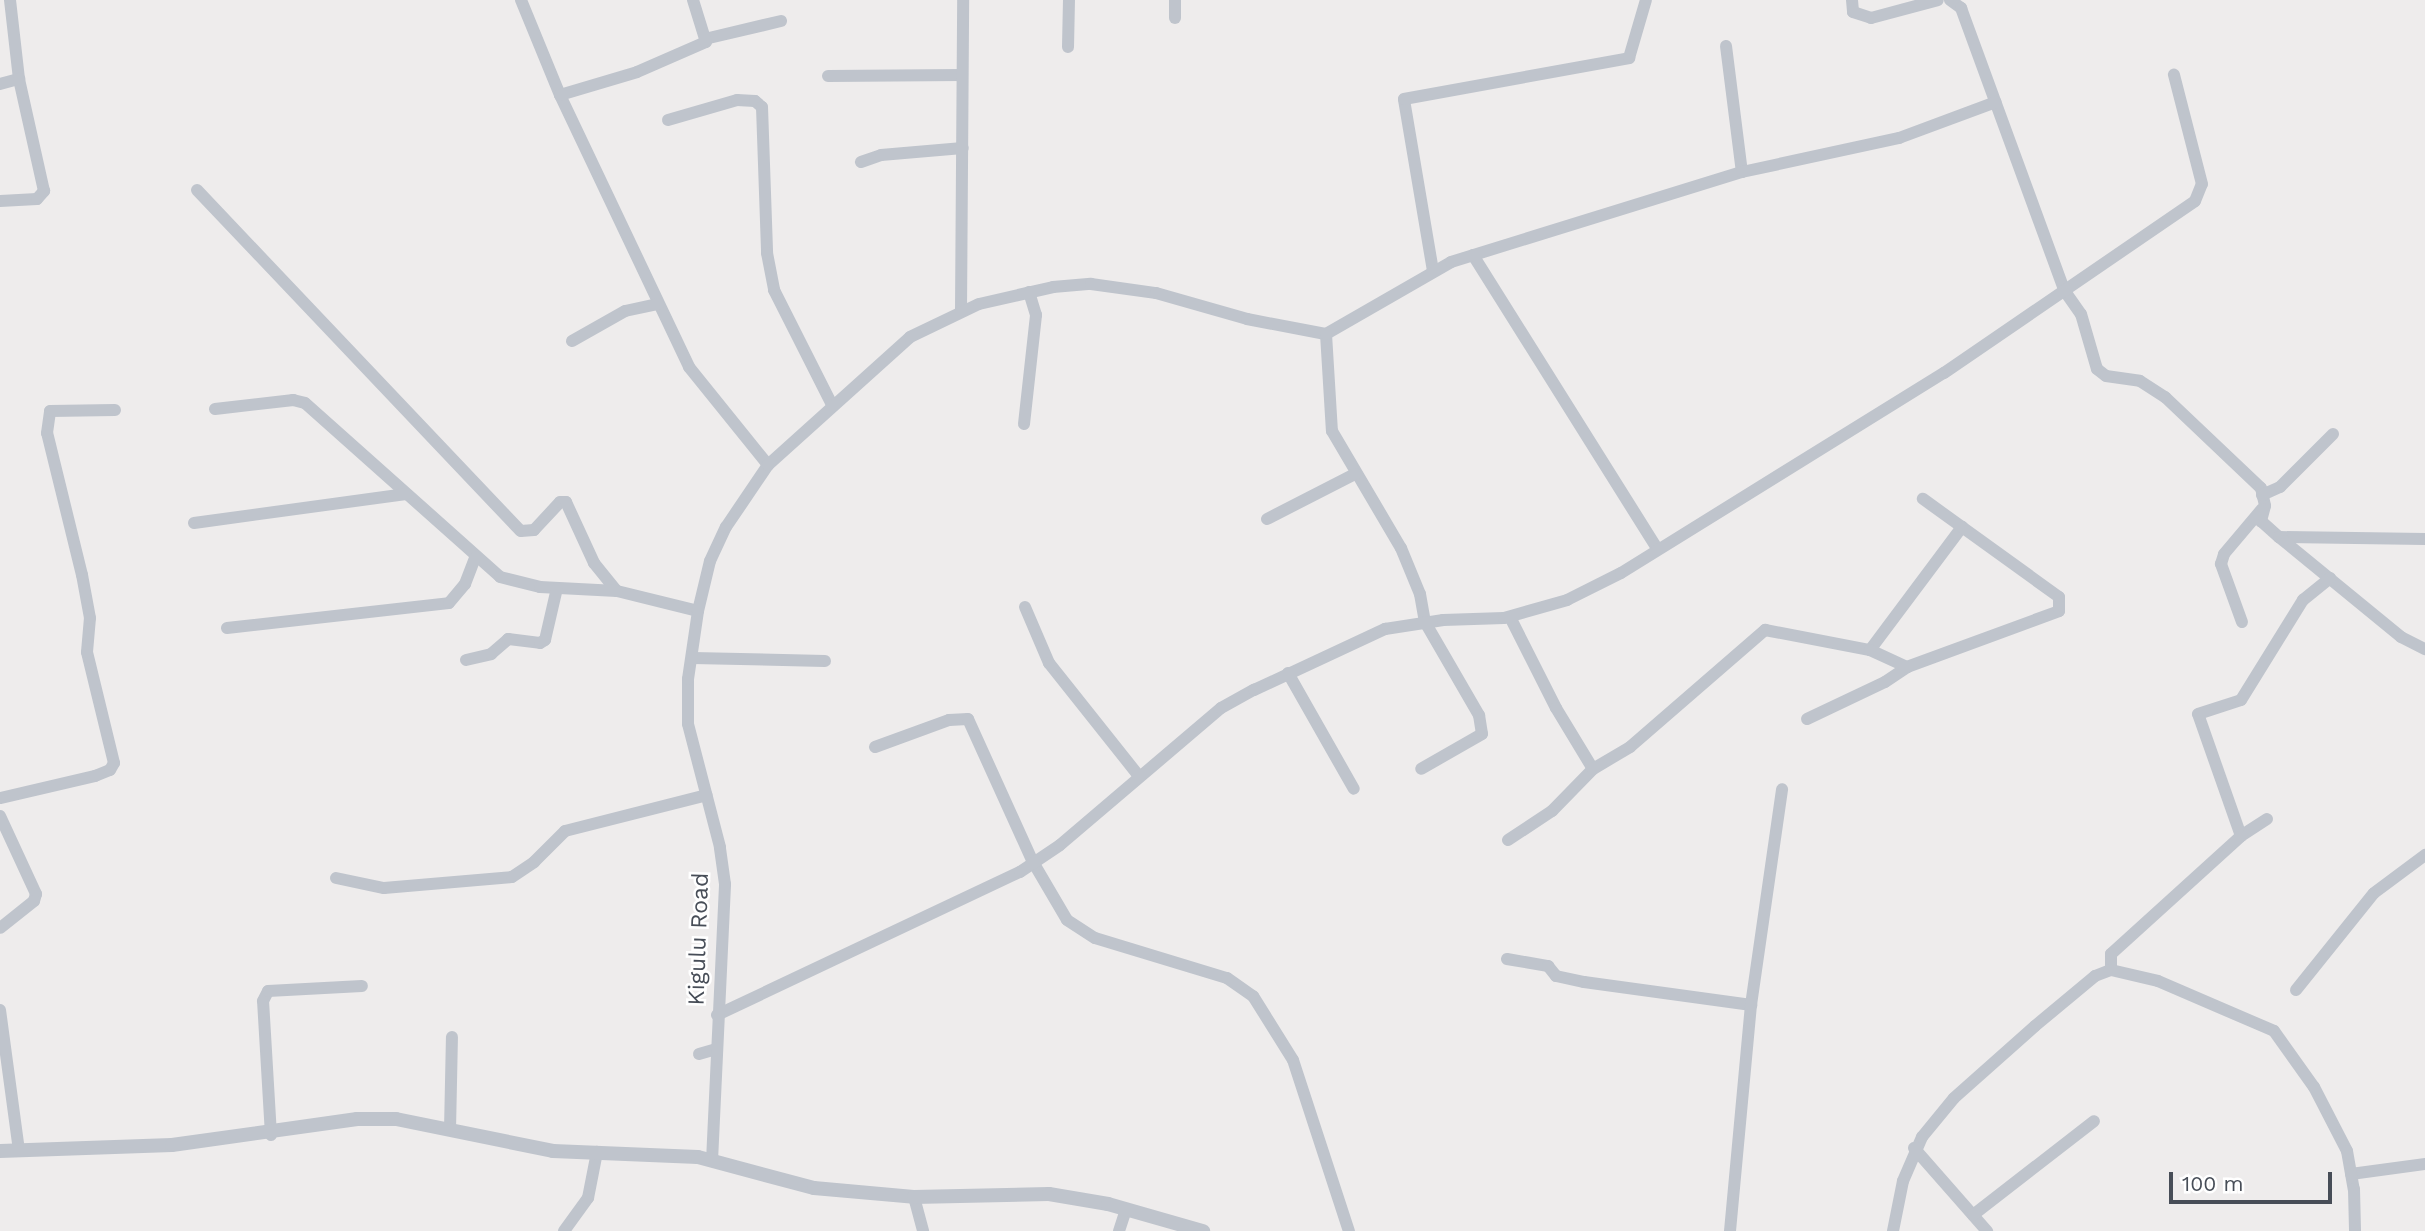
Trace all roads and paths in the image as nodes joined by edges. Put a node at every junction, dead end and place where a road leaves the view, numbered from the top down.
1 (10, 0) edge
2 (520, 0) edge
3 (693, 0) edge
4 (963, 0) edge
5 (1069, 0) edge
6 (1175, 0) edge
7 (1646, 0) edge
8 (1852, 0) edge
9 (1938, 0) edge
10 (1950, 0) edge
11 (1175, 18) dead end
12 (781, 21) dead end
13 (709, 38) junction
14 (1726, 46) dead end
15 (1068, 47) dead end
16 (962, 75) junction
17 (2175, 75) dead end
18 (828, 76) dead end
19 (19, 79) junction
20 (0, 85) edge
21 (560, 95) junction
22 (1996, 102) junction
23 (668, 120) dead end
24 (964, 148) junction
25 (861, 162) dead end
26 (1742, 172) junction
27 (197, 190) dead end
28 (0, 201) edge
29 (1473, 255) junction
30 (1433, 271) junction
31 (2064, 290) junction
32 (1029, 292) junction
33 (658, 304) junction
34 (961, 311) junction
35 (1326, 334) junction
36 (572, 341) dead end
37 (832, 405) junction
38 (215, 409) dead end
39 (115, 410) dead end
40 (1024, 424) dead end
41 (2333, 434) dead end
42 (768, 465) junction
43 (1355, 474) junction
44 (406, 494) junction
45 (1923, 499) dead end
46 (2263, 500) junction
47 (1267, 519) dead end
48 (194, 523) dead end
49 (1962, 527) junction
50 (2279, 537) junction
51 (2425, 539) edge
52 (1657, 548) junction
53 (475, 558) junction
54 (2330, 578) junction
55 (557, 588) junction
56 (617, 591) junction
57 (1025, 607) dead end
58 (698, 611) junction
59 (1510, 617) junction
60 (1425, 622) junction
61 (2242, 622) dead end
62 (227, 628) dead end
63 (2425, 649) edge
64 (1870, 650) junction
65 (694, 658) junction
66 (466, 660) dead end
67 (825, 661) dead end
68 (1906, 667) junction
69 (1287, 673) junction
70 (1807, 719) dead end
71 (876, 747) dead end
72 (1421, 769) dead end
73 (1593, 769) junction
74 (1138, 775) junction
75 (0, 786) edge
76 (1354, 789) dead end
77 (1782, 789) dead end
78 (706, 795) junction
79 (0, 798) edge
80 (0, 816) edge
81 (2267, 819) dead end
82 (2241, 836) junction
83 (1508, 839) dead end
84 (2425, 855) edge
85 (1033, 862) junction
86 (336, 877) dead end
87 (0, 928) edge
88 (1507, 959) dead end
89 (2112, 970) junction
90 (362, 986) dead end
91 (2296, 990) dead end
92 (1751, 1005) junction
93 (0, 1010) edge
94 (717, 1015) junction
95 (452, 1037) dead end
96 (716, 1049) junction
97 (699, 1054) dead end
98 (2094, 1121) dead end
99 (450, 1130) junction
100 (271, 1135) junction
101 (1914, 1148) junction
102 (0, 1151) edge
103 (19, 1151) junction
104 (597, 1152) junction
105 (712, 1161) junction
106 (2425, 1164) edge
107 (2351, 1174) junction
108 (914, 1197) junction
109 (1126, 1209) junction
110 (1973, 1215) junction
111 (564, 1231) edge
112 (923, 1231) edge
113 (1119, 1231) edge
114 (1203, 1231) edge
115 (1349, 1231) edge
116 (1730, 1231) edge
117 (1894, 1231) edge
118 (1987, 1231) edge
119 (2354, 1231) edge

1 - 19 street
2 - 21 street
3 - 13 street
4 - 16 street
5 - 15 street
6 - 11 street
7 - 30 street
8 - 9 street
10 - 22 street
12 - 13 street
13 - 21 street
14 - 26 street
16 - 18 street
16 - 24 street
17 - 31 street
19 - 20 street
19 - 28 street
21 - 33 street
22 - 26 street
22 - 31 street
23 - 37 street
24 - 25 street
24 - 34 street
26 - 29 street
27 - 56 street
29 - 30 street
29 - 52 street
30 - 35 street
31 - 46 street
31 - 52 street
32 - 34 street, Kigulu Road
32 - 35 street, Kigulu Road
32 - 40 street
33 - 36 street
33 - 42 street
34 - 37 street, Kigulu Road
35 - 43 street
37 - 42 street, Kigulu Road
38 - 44 street
39 - 79 street
41 - 46 street
42 - 58 street, Kigulu Road
43 - 47 street
43 - 60 street
44 - 48 street
44 - 53 street
45 - 49 street
46 - 50 street
46 - 61 street
49 - 64 street
49 - 68 street
50 - 51 street
50 - 54 street
52 - 59 street
53 - 55 street
53 - 62 street
54 - 63 street
54 - 82 street
55 - 56 street
55 - 66 street
56 - 58 street
57 - 74 street
58 - 65 street, Kigulu Road
59 - 60 street
59 - 73 street
60 - 69 street
60 - 72 street
64 - 68 street
64 - 73 street
65 - 67 street
65 - 78 street, Kigulu Road
68 - 70 street
69 - 74 street
69 - 76 street
71 - 85 street
73 - 83 street
74 - 85 street
75 - 79 street
77 - 92 street
78 - 86 street
78 - 94 street, Kigulu Road
80 - 87 street
81 - 82 street
82 - 89 street
84 - 91 street
85 - 94 street
85 - 115 street
88 - 92 street
89 - 101 street
89 - 107 street
90 - 100 street
92 - 116 street
93 - 103 street
94 - 96 street, Kigulu Road
95 - 99 street
96 - 97 street
96 - 105 street, Kigulu Road
98 - 110 street
99 - 100 street
99 - 104 street
100 - 103 street
101 - 110 street
101 - 117 street
102 - 103 street
104 - 105 street
104 - 111 street
105 - 108 street
106 - 107 street
107 - 119 street
108 - 109 street
108 - 112 street
109 - 113 street
109 - 114 street
110 - 118 street

